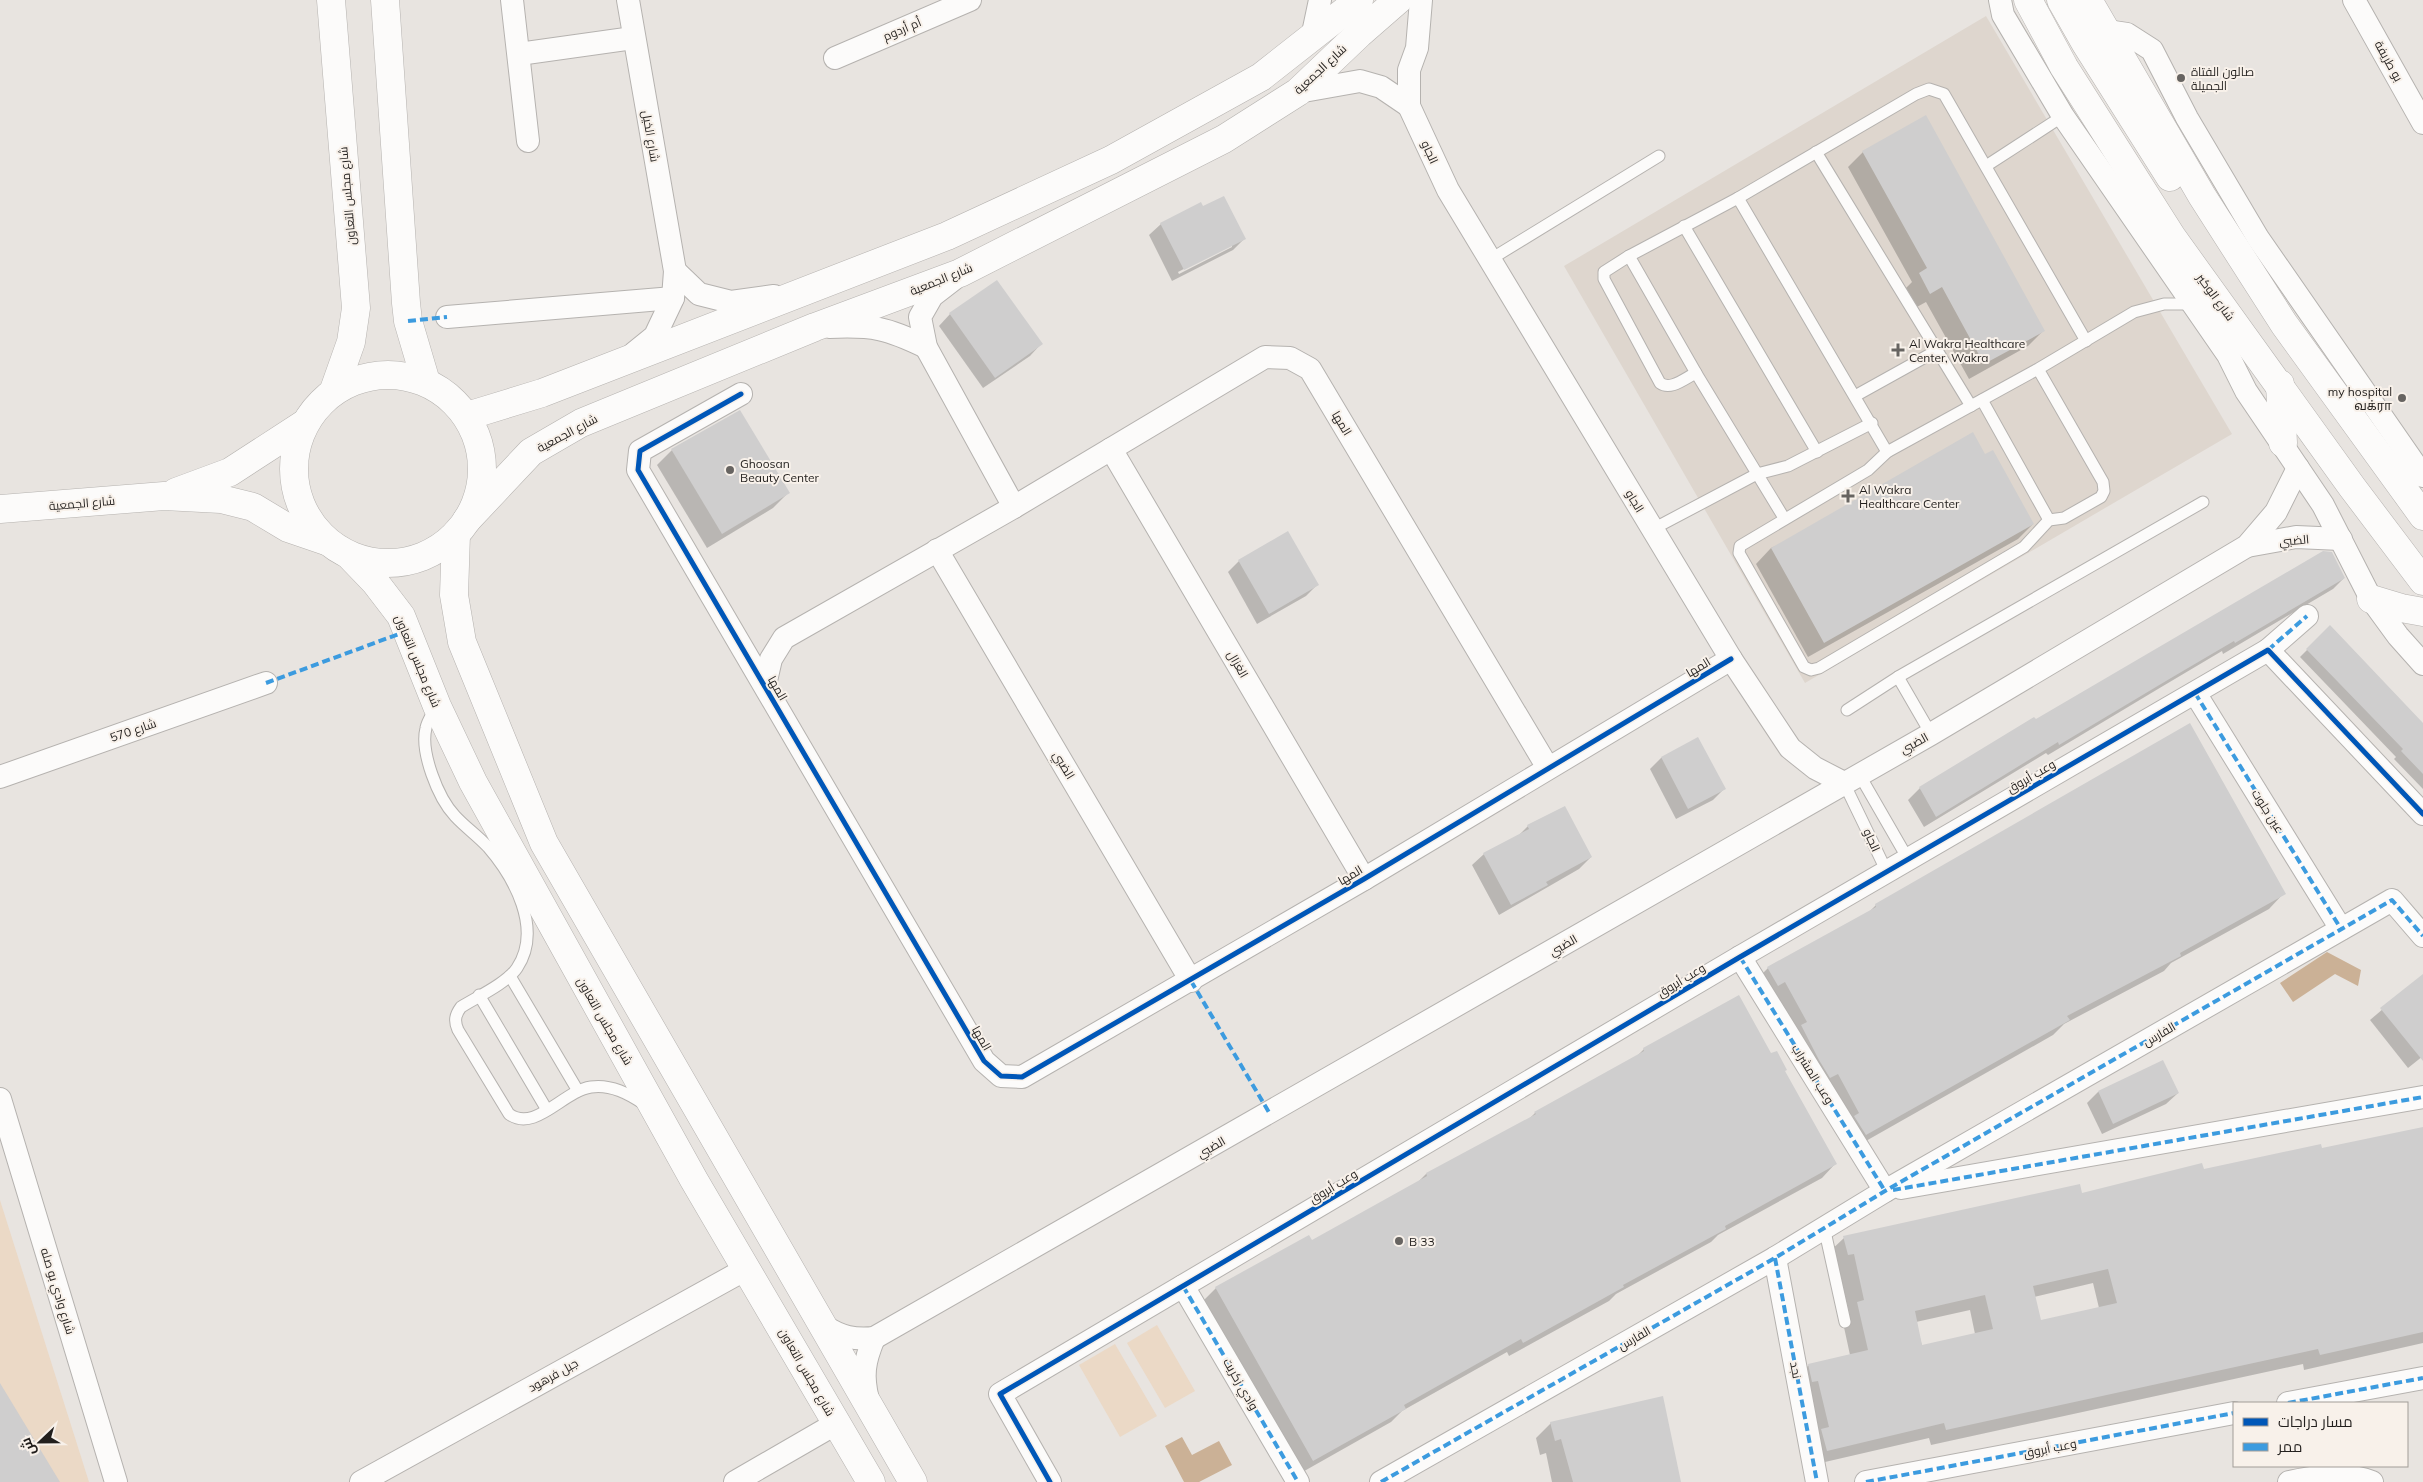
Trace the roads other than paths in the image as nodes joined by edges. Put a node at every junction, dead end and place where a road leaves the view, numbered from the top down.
1 (331, 0) edge
2 (385, 0) edge
3 (512, 0) edge
4 (628, 0) edge
5 (970, 0) edge
6 (1320, 0) edge
7 (1359, 0) edge
8 (1398, 0) edge
9 (1421, 0) edge
10 (2000, 0) edge
11 (2028, 0) edge
12 (2061, 0) edge
13 (2088, 0) edge
14 (2354, 0) edge
15 (2107, 31) junction
16 (633, 38) junction
17 (1312, 38) junction
18 (519, 54) junction
19 (834, 58) dead end
20 (1298, 92) junction
21 (1409, 106) junction
22 (2063, 116) junction
23 (2423, 123) edge
24 (528, 141) dead end
25 (1816, 152) junction
26 (1659, 156) dead end
27 (1986, 166) junction
28 (1738, 198) junction
29 (1684, 226) junction
30 (1630, 256) junction
31 (1491, 259) junction
32 (675, 271) junction
33 (960, 273) junction
34 (808, 291) junction
35 (673, 298) junction
36 (2192, 304) junction
37 (447, 317) dead end
38 (2284, 324) junction
39 (815, 327) junction
40 (2086, 341) junction
41 (926, 347) junction
42 (1936, 350) junction
43 (623, 362) junction
44 (2038, 369) junction
45 (1696, 373) junction
46 (426, 382) junction
47 (2280, 384) junction
48 (334, 390) junction
49 (741, 394) dead end
50 (1855, 396) junction
51 (1982, 400) junction
52 (1970, 406) junction
53 (467, 416) junction
54 (1872, 423) junction
55 (304, 424) junction
56 (2283, 443) junction
57 (1111, 449) junction
58 (1817, 452) junction
59 (1888, 452) junction
60 (2416, 453) edge
61 (2298, 468) junction
62 (1757, 474) junction
63 (2423, 476) edge
64 (164, 496) junction
65 (2203, 502) dead end
66 (1014, 507) junction
67 (0, 509) edge
68 (2423, 516) edge
69 (1784, 518) junction
70 (2049, 520) junction
71 (462, 527) junction
72 (1653, 529) junction
73 (2341, 539) junction
74 (327, 541) junction
75 (2247, 546) junction
76 (937, 550) junction
77 (350, 556) junction
78 (2423, 581) edge
79 (2371, 599) junction
80 (2423, 612) edge
81 (2306, 616) dead end
82 (2268, 650) junction
83 (1731, 659) junction
84 (2423, 664) edge
85 (1898, 677) junction
86 (266, 684) dead end
87 (765, 685) junction
88 (2195, 693) junction
89 (437, 706) junction
90 (1847, 710) dead end
91 (1931, 734) junction
92 (1548, 768) junction
93 (0, 778) edge
94 (1852, 778) junction
95 (2423, 814) edge
96 (1908, 859) junction
97 (1887, 872) junction
98 (1364, 879) junction
99 (2341, 929) junction
100 (2423, 936) edge
101 (1740, 956) junction
102 (510, 976) junction
103 (1191, 980) junction
104 (479, 995) junction
105 (578, 1091) junction
106 (2423, 1097) edge
107 (0, 1099) edge
108 (547, 1110) junction
109 (657, 1112) junction
110 (1885, 1191) junction
111 (1824, 1227) junction
112 (1775, 1258) junction
113 (746, 1269) junction
114 (1183, 1286) junction
115 (1846, 1322) dead end
116 (824, 1326) junction
117 (874, 1338) junction
118 (2423, 1378) edge
119 (868, 1402) junction
120 (2293, 1402) edge
121 (2233, 1413) edge
122 (837, 1423) junction
123 (743, 1478) edge
124 (116, 1482) edge
125 (361, 1482) edge
126 (871, 1482) edge
127 (913, 1482) edge
128 (1050, 1482) edge
129 (1298, 1482) edge
130 (1381, 1482) edge
131 (1817, 1482) edge
132 (1866, 1482) edge
133 (2288, 1482) edge
134 (2372, 1482) edge

1 - 48 main road, شارع مجلس التعاون
2 - 46 main road
3 - 18 street
4 - 16 street, شارع الخيل
5 - 19 street, أم أردوم
6 - 17 street
7 - 17 main road
8 - 20 main road, شارع الجمعية
9 - 21 street, الجاو
10 - 22 street
11 - 47 main road, شارع الوكير
12 - 38 main road
13 - 15 main road
14 - 23 street, بو طريفة
15 - 38 main road
15 - 60 street
16 - 18 street
16 - 32 street, شارع الخيل
17 - 34 main road
18 - 24 street
20 - 21 street
20 - 33 main road, شارع الجمعية
21 - 31 street, الجاو
22 - 27 lane
22 - 36 street
25 - 27 lane
25 - 28 lane
25 - 42 lane
26 - 31 lane
27 - 40 lane
28 - 29 lane
28 - 50 lane
29 - 30 lane
29 - 58 lane
30 - 45 lane
30 - 45 lane
31 - 72 street, الجاو
32 - 34 street
32 - 35 street, شارع الخيل
33 - 39 main road, شارع الجمعية
33 - 41 street
34 - 43 main road
35 - 37 street
35 - 43 street, شارع الخيل
36 - 40 lane
36 - 56 street
38 - 68 main road
39 - 41 street
39 - 71 main road, شارع الجمعية
40 - 44 lane
41 - 66 street
42 - 50 lane
42 - 52 lane
43 - 53 main road
44 - 51 lane
44 - 70 lane
45 - 62 lane
46 - 48 main road
46 - 53 main road
47 - 56 main road
47 - 78 main road, شارع الوكير
48 - 55 main road
49 - 87 street, المها
50 - 54 lane
51 - 52 lane
51 - 70 lane
52 - 59 lane
53 - 71 main road
54 - 58 lane
54 - 59 lane
55 - 64 main road, شارع الجمعية
55 - 74 main road
56 - 61 street
57 - 66 street, المها
57 - 92 street, المها
57 - 98 street, الغزال
58 - 62 lane
59 - 69 lane
60 - 63 street
61 - 73 street
61 - 75 street, الضبي
62 - 69 lane
62 - 72 lane
64 - 67 main road, شارع الجمعية
64 - 74 main road, شارع الجمعية
65 - 85 lane
66 - 76 street, المها
69 - 70 lane
71 - 77 main road, شارع الجمعية
71 - 116 main road
72 - 83 street, الجاو
73 - 75 street, الضبي
73 - 79 street
74 - 77 main road
75 - 91 street, الضبي
76 - 87 street, المها
76 - 103 street, الضبي
77 - 89 main road, شارع مجلس التعاون
79 - 80 main road
79 - 84 street
81 - 82 street, وعب أبروق
82 - 88 street, وعب أبروق
82 - 95 street
83 - 92 street, المها
83 - 94 street, الجاو
85 - 90 lane
85 - 91 lane
86 - 93 street, شارع 570
87 - 103 street, المها
88 - 96 street, وعب أبروق
88 - 99 street, عين جلوت
89 - 102 lane
89 - 109 main road, شارع مجلس التعاون
91 - 94 street, الضبي
92 - 98 street, المها
94 - 96 lane, الجاو
94 - 97 lane, الجاو
94 - 117 street, الضبي
96 - 97 street, وعب أبروق
97 - 101 street, وعب أبروق
98 - 103 street, المها
99 - 100 street, الفارس
99 - 110 street, الفارس
101 - 110 street, وعب المشراب
101 - 114 street, وعب أبروق
102 - 104 lane
102 - 105 lane
104 - 108 lane
104 - 108 lane
105 - 108 lane
105 - 109 lane
106 - 110 street, الفارس
107 - 124 street, شارع وادي بو صله
109 - 113 main road, شارع مجلس التعاون
110 - 111 street, الفارس
111 - 112 street, الفارس
111 - 115 lane
112 - 130 street, الفارس
112 - 131 street, نجد
113 - 122 main road, شارع مجلس التعاون
113 - 125 street, جبل فرهود
114 - 128 street, وعب أبروق
114 - 129 street, وادي زكريت
116 - 117 street, الضبي
116 - 119 main road
117 - 119 street
118 - 120 street
119 - 127 main road
121 - 132 street, وعب أبروق
122 - 123 street
122 - 126 main road, شارع مجلس التعاون
133 - 134 street

